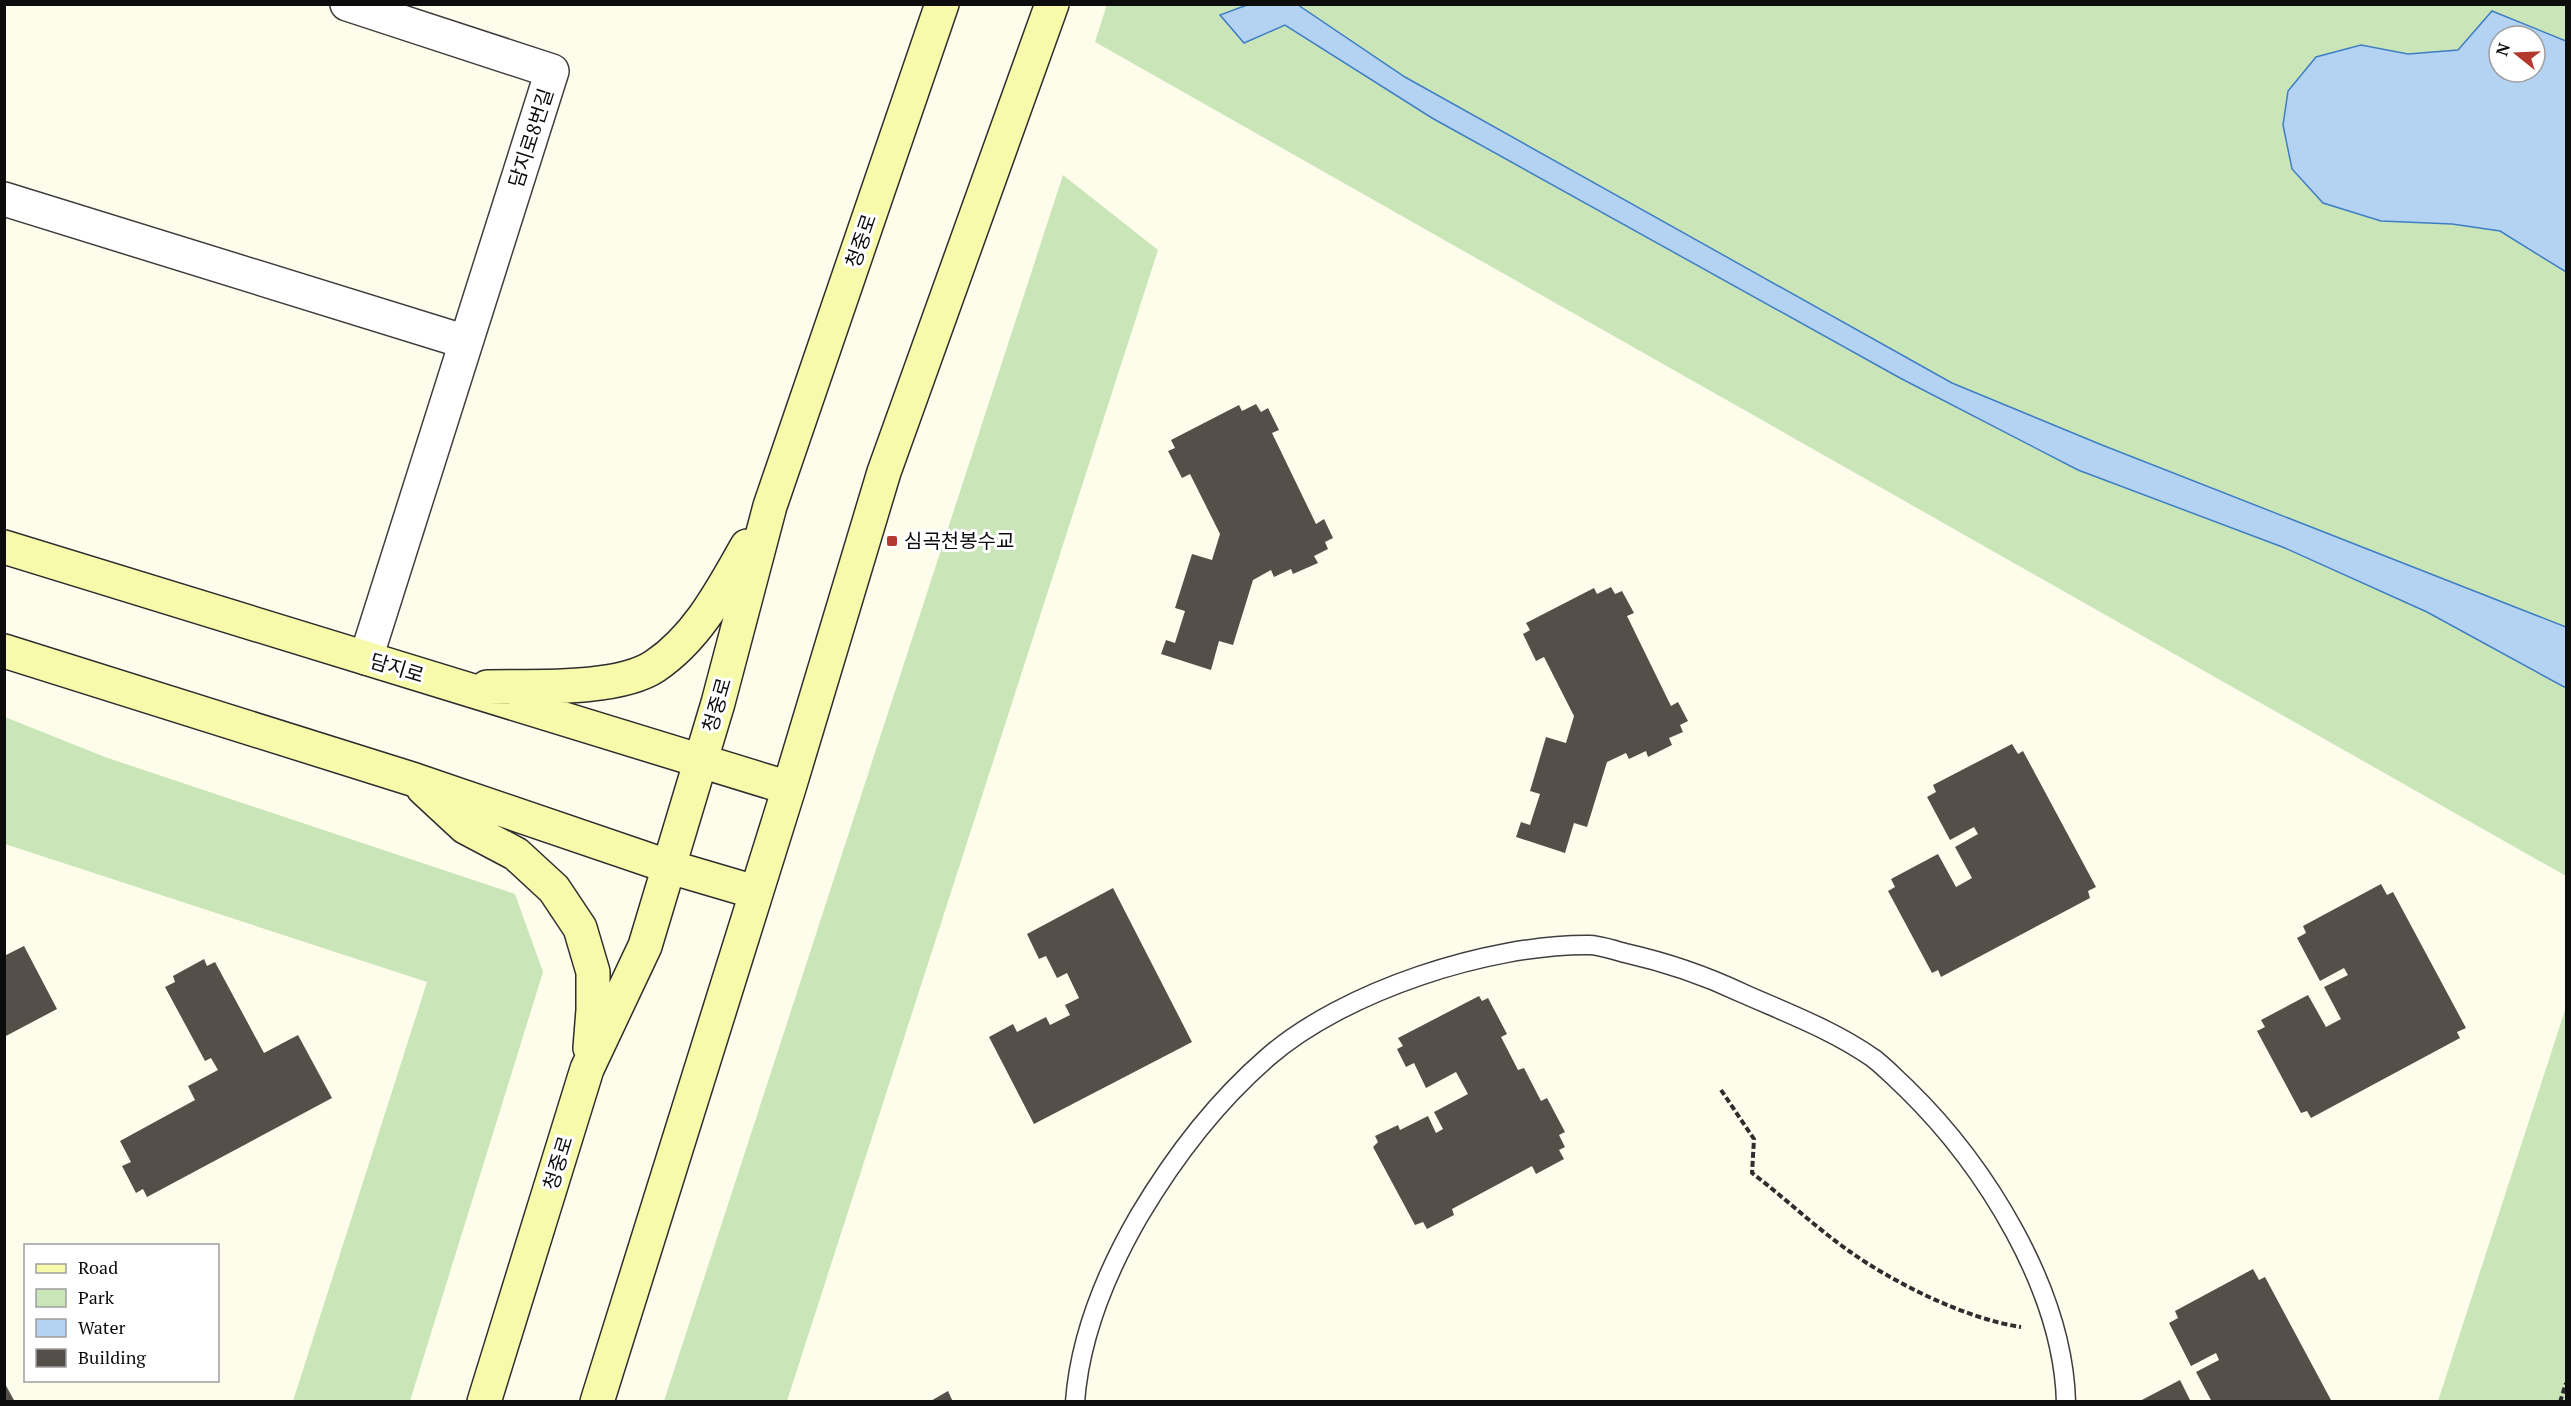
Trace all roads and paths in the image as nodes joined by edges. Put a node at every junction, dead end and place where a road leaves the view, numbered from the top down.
1 (347, 4) edge
2 (942, 4) edge
3 (1052, 4) edge
4 (4, 199) edge
5 (466, 342) junction
6 (770, 506) junction
7 (4, 547) edge
8 (4, 651) edge
9 (366, 658) junction
10 (458, 687) junction
11 (700, 761) junction
12 (415, 780) junction
13 (789, 788) junction
14 (670, 867) junction
15 (755, 892) junction
16 (587, 1069) junction
17 (1721, 1090) dead end
18 (2057, 1333) junction
19 (2566, 1383) edge
20 (484, 1401) edge
21 (597, 1401) edge
22 (1075, 1401) edge
23 (2066, 1401) edge
24 (2560, 1401) edge

1 - 5 street, 담지로8번길
2 - 6 main road, 청중로
3 - 13 main road
4 - 5 street
5 - 9 street, 담지로8번길
6 - 10 main road
6 - 11 main road, 청중로
7 - 9 main road, 담지로
8 - 12 main road
9 - 10 main road, 담지로
10 - 11 main road, 담지로
11 - 13 main road, 담지로
11 - 14 main road, 청중로
12 - 14 main road
12 - 16 main road
13 - 15 main road
14 - 15 main road
14 - 16 main road, 청중로
15 - 21 main road
16 - 20 main road, 청중로
17 - 18 path
18 - 22 lane
18 - 23 lane
19 - 24 path

